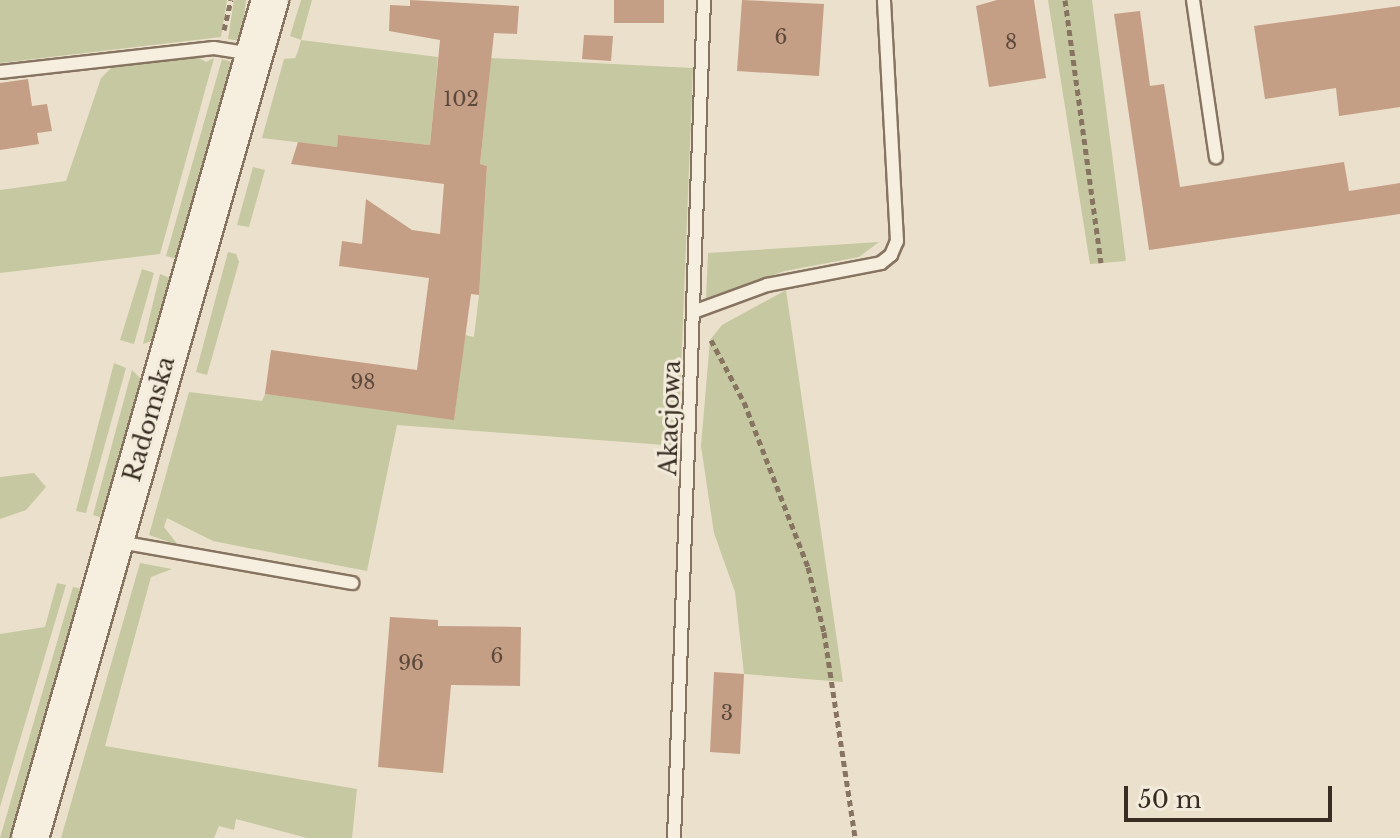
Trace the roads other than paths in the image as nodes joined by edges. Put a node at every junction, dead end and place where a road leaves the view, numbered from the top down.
1 (270, 0) edge
2 (704, 0) edge
3 (884, 0) edge
4 (1196, 0) edge
5 (254, 55) junction
6 (0, 72) edge
7 (1216, 157) dead end
8 (696, 311) junction
9 (115, 541) junction
10 (352, 583) dead end
11 (30, 838) edge
12 (674, 838) edge

1 - 5 main road, Radomska
2 - 8 lane, Akacjowa
3 - 8 lane
4 - 7 lane
5 - 6 lane
5 - 9 main road, Radomska
8 - 12 lane, Akacjowa
9 - 10 lane
9 - 11 main road, Radomska

